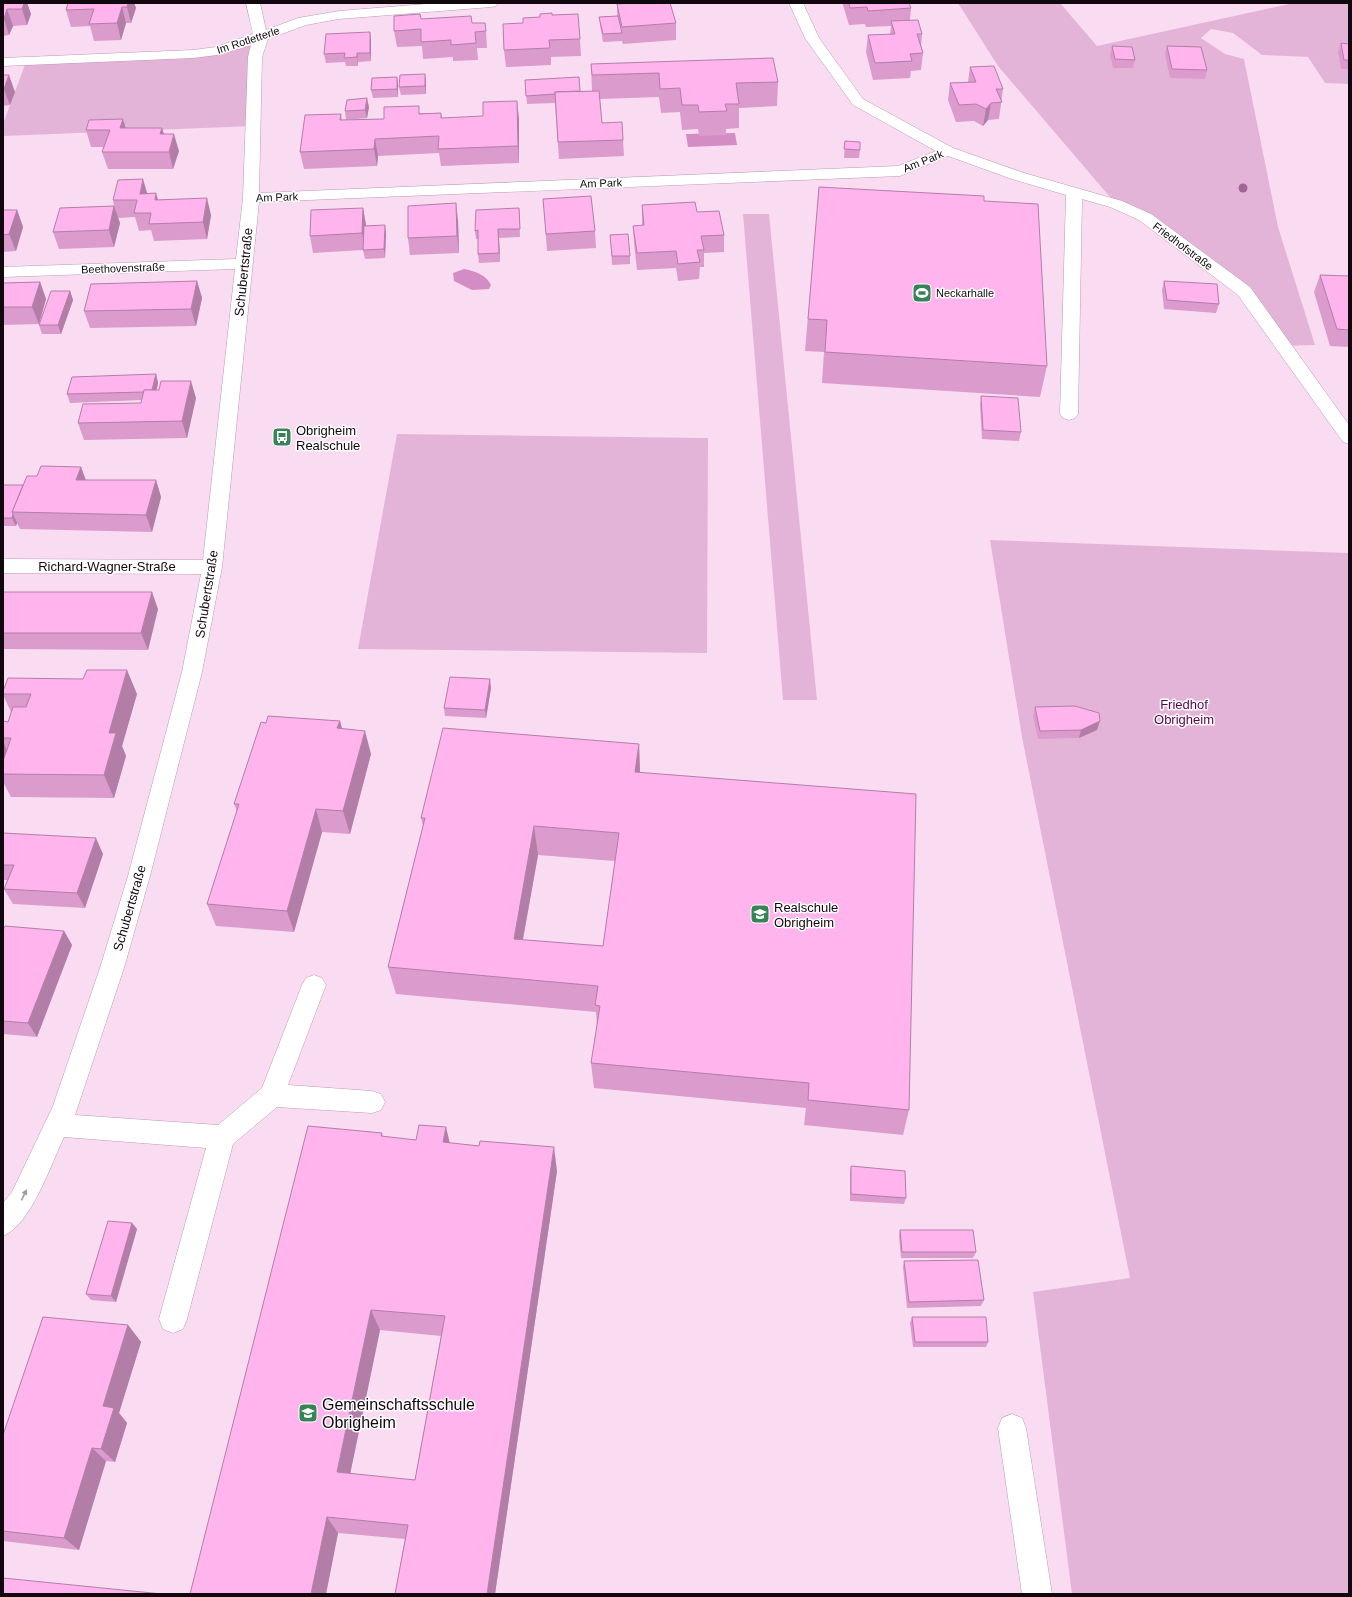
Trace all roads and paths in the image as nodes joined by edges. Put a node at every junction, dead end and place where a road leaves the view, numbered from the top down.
1 (253, 3) edge
2 (491, 3) edge
3 (796, 3) edge
4 (261, 37) junction
5 (3, 62) edge
6 (948, 151) junction
7 (1074, 192) junction
8 (251, 198) junction
9 (243, 264) junction
10 (3, 272) edge
11 (1069, 414) dead end
12 (1349, 438) edge
13 (3, 566) edge
14 (212, 567) junction
15 (314, 985) dead end
16 (272, 1095) junction
17 (372, 1102) dead end
18 (57, 1125) junction
19 (222, 1137) junction
20 (3, 1223) edge
21 (173, 1319) dead end
22 (1012, 1428) dead end
23 (1037, 1594) edge

1 - 4 street, Schubertstraße
2 - 4 street, Im Rotletterle
3 - 6 street, Friedhofstraße
4 - 5 street, Im Rotletterle
4 - 8 street, Schubertstraße
6 - 7 street, Friedhofstraße
6 - 8 street, Am Park
7 - 11 street
7 - 12 street, Friedhofstraße
8 - 9 street, Schubertstraße
9 - 10 street, Beethovenstraße
9 - 14 street, Schubertstraße
13 - 14 street, Richard-Wagner-Straße
14 - 18 street, Schubertstraße
15 - 16 street
16 - 17 street
16 - 19 street
18 - 19 street
20 -> 18 street, Schubertstraße
19 - 21 street
22 - 23 street

